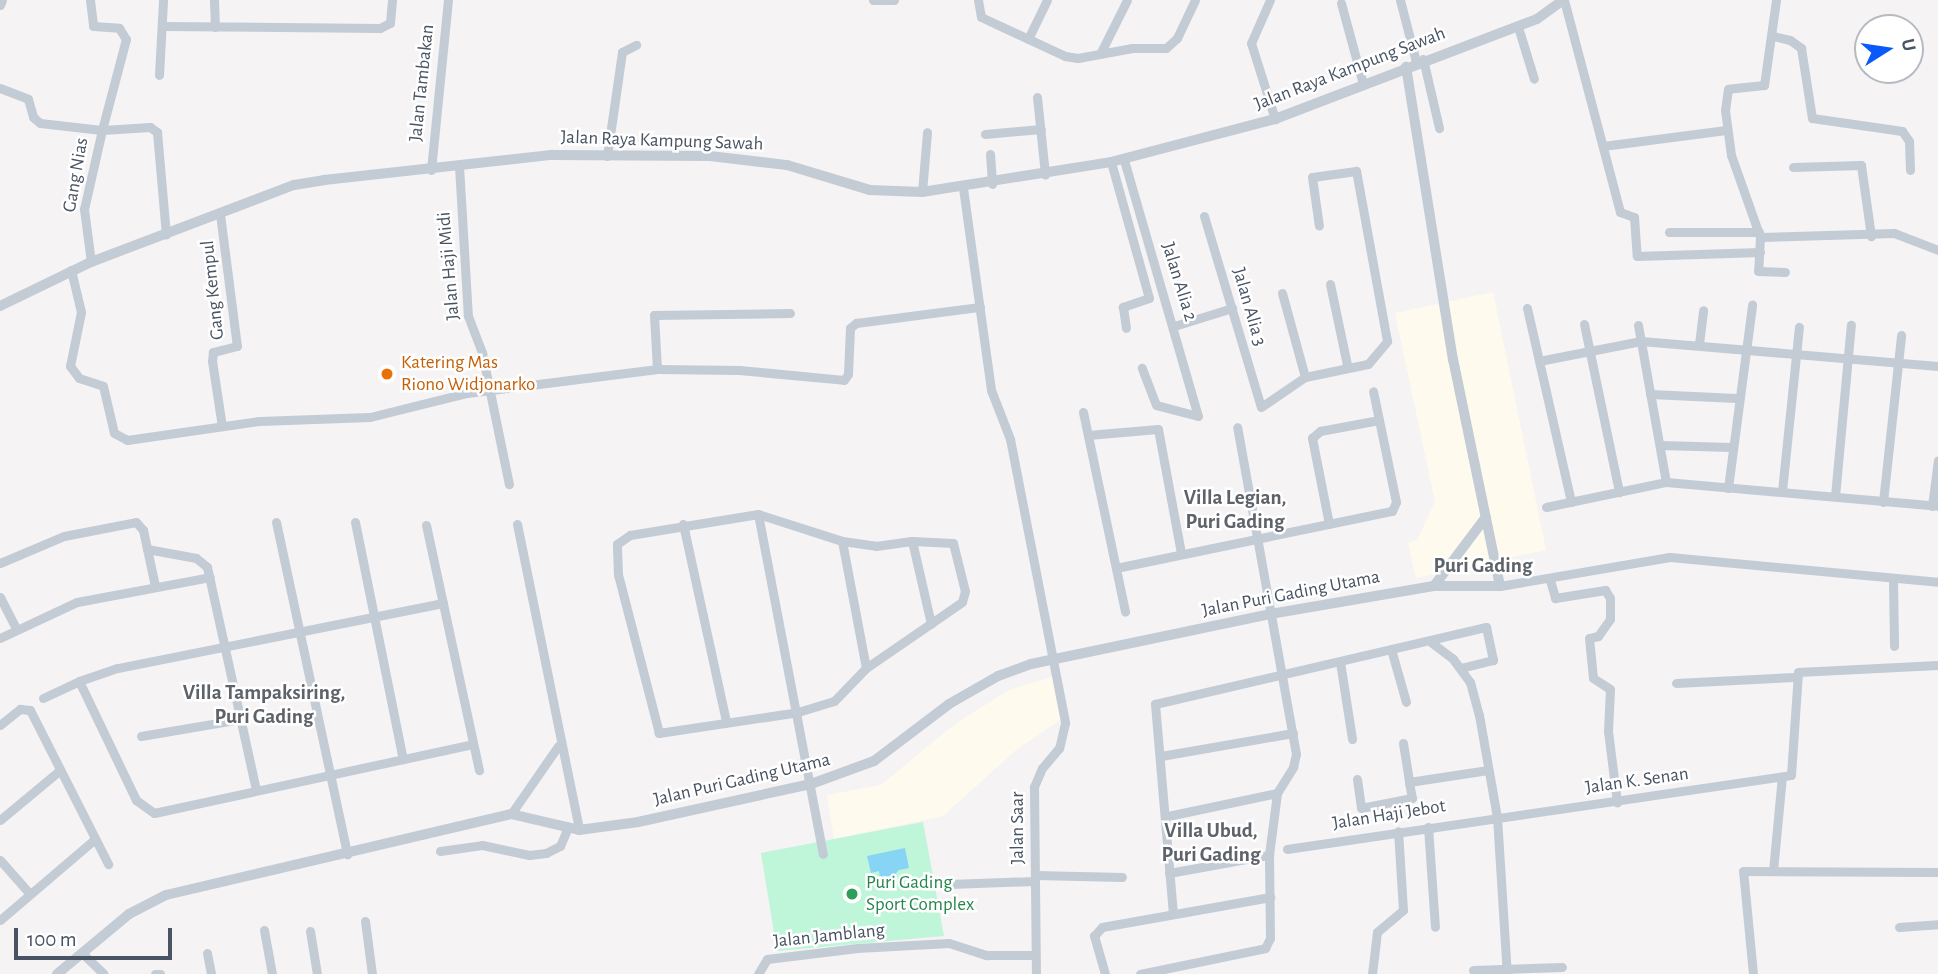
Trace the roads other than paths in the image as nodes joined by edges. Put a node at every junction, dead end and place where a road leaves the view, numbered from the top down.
1 (2, 0) edge
2 (90, 0) edge
3 (163, 0) edge
4 (214, 0) edge
5 (392, 0) edge
6 (448, 0) edge
7 (873, 0) edge
8 (894, 0) edge
9 (1047, 0) edge
10 (1127, 0) edge
11 (1195, 0) edge
12 (1270, 0) edge
13 (1400, 0) edge
14 (1563, 0) edge
15 (1776, 0) edge
16 (1341, 3) dead end
17 (0, 5) edge
18 (977, 5) edge
19 (162, 26) junction
20 (215, 27) junction
21 (1518, 27) junction
22 (1773, 36) junction
23 (1028, 38) junction
24 (636, 45) dead end
25 (1100, 54) junction
26 (1415, 63) junction
27 (159, 75) dead end
28 (1534, 79) dead end
29 (1363, 84) junction
30 (0, 88) edge
31 (1037, 97) dead end
32 (1275, 119) junction
33 (1439, 128) dead end
34 (1041, 129) junction
35 (102, 130) junction
36 (1726, 130) junction
37 (928, 132) dead end
38 (985, 134) dead end
39 (1603, 146) junction
40 (990, 153) dead end
41 (607, 156) junction
42 (1124, 160) junction
43 (1111, 162) junction
44 (458, 166) junction
45 (1793, 167) dead end
46 (431, 170) junction
47 (1910, 170) dead end
48 (1045, 175) junction
49 (992, 184) junction
50 (963, 188) junction
51 (922, 192) junction
52 (220, 214) junction
53 (1204, 216) dead end
54 (1320, 226) dead end
55 (1669, 232) dead end
56 (166, 234) junction
57 (1760, 235) junction
58 (1871, 236) junction
59 (1938, 250) edge
60 (1760, 252) junction
61 (91, 262) junction
62 (71, 270) junction
63 (1785, 272) dead end
64 (1330, 284) dead end
65 (1282, 293) dead end
66 (1752, 305) dead end
67 (0, 306) edge
68 (981, 307) junction
69 (1232, 308) junction
70 (1527, 308) dead end
71 (1703, 310) dead end
72 (790, 313) dead end
73 (1584, 324) dead end
74 (1638, 325) dead end
75 (1851, 325) dead end
76 (1174, 326) junction
77 (1799, 327) dead end
78 (1126, 328) dead end
79 (1901, 335) dead end
80 (1640, 341) junction
81 (1699, 344) junction
82 (1744, 349) junction
83 (1590, 354) junction
84 (1796, 354) junction
85 (1848, 359) junction
86 (1539, 361) junction
87 (1898, 363) junction
88 (1346, 365) junction
89 (1938, 366) edge
90 (1142, 368) dead end
91 (657, 369) junction
92 (1305, 377) junction
93 (489, 390) junction
94 (1373, 391) dead end
95 (1650, 394) junction
96 (1736, 398) junction
97 (1083, 412) dead end
98 (1379, 420) junction
99 (222, 426) junction
100 (1237, 427) dead end
101 (1088, 435) junction
102 (1660, 445) junction
103 (1731, 447) junction
104 (1938, 460) edge
105 (1666, 482) junction
106 (509, 484) dead end
107 (1728, 488) junction
108 (1782, 491) junction
109 (1619, 492) junction
110 (1835, 496) junction
111 (1571, 502) junction
112 (1883, 502) junction
113 (1935, 506) edge
114 (1546, 508) dead end
115 (758, 514) junction
116 (1486, 517) junction
117 (276, 522) dead end
118 (355, 522) dead end
119 (517, 524) dead end
120 (683, 524) junction
121 (1329, 524) junction
122 (426, 525) dead end
123 (1257, 538) junction
124 (842, 541) junction
125 (912, 541) junction
126 (147, 549) junction
127 (1181, 552) junction
128 (0, 563) edge
129 (1116, 568) junction
130 (210, 577) junction
131 (1550, 580) junction
132 (1893, 580) junction
133 (1938, 582) edge
134 (155, 586) junction
135 (1434, 586) junction
136 (1500, 586) junction
137 (0, 597) edge
138 (443, 603) junction
139 (1125, 612) dead end
140 (1270, 614) junction
141 (374, 615) junction
142 (931, 624) junction
143 (16, 629) junction
144 (299, 631) junction
145 (0, 638) edge
146 (1432, 643) junction
147 (1894, 646) dead end
148 (226, 647) junction
149 (1391, 649) junction
150 (1055, 658) junction
151 (1340, 662) junction
152 (1938, 665) edge
153 (866, 668) junction
154 (1460, 668) junction
155 (1284, 674) junction
156 (1795, 677) junction
157 (79, 681) junction
158 (1676, 683) dead end
159 (43, 698) dead end
160 (1406, 702) dead end
161 (799, 712) junction
162 (241, 719) junction
163 (726, 722) junction
164 (0, 725) edge
165 (1293, 733) junction
166 (141, 736) dead end
167 (1352, 739) dead end
168 (1402, 743) dead end
169 (473, 744) junction
170 (558, 746) junction
171 (1161, 756) junction
172 (403, 759) junction
173 (479, 770) dead end
174 (1488, 770) junction
175 (60, 771) junction
176 (330, 773) junction
177 (1782, 776) junction
178 (1357, 779) dead end
179 (1409, 782) junction
180 (811, 784) junction
181 (256, 789) junction
182 (1277, 793) junction
183 (1617, 802) junction
184 (511, 814) junction
185 (1168, 816) junction
186 (1497, 817) junction
187 (0, 820) edge
188 (1428, 827) junction
189 (573, 828) junction
190 (1398, 831) junction
191 (94, 839) junction
192 (1287, 849) dead end
193 (440, 851) dead end
194 (347, 854) junction
195 (823, 854) dead end
196 (1269, 855) junction
197 (0, 860) edge
198 (108, 864) dead end
199 (1773, 871) junction
200 (1938, 872) edge
201 (1169, 873) junction
202 (1122, 877) dead end
203 (1035, 878) junction
204 (950, 884) dead end
205 (30, 894) junction
206 (1270, 897) junction
207 (1173, 915) junction
208 (0, 920) edge
209 (365, 921) dead end
210 (1938, 924) edge
211 (1436, 927) dead end
212 (1899, 927) dead end
213 (264, 930) dead end
214 (310, 931) dead end
215 (84, 950) junction
216 (207, 953) dead end
217 (1035, 955) junction
218 (1562, 967) dead end
219 (1473, 970) dead end
220 (101, 971) edge
221 (1507, 971) edge
222 (57, 974) edge
223 (211, 974) edge
224 (272, 974) edge
225 (317, 974) edge
226 (372, 974) edge
227 (758, 974) edge
228 (1036, 974) edge
229 (1105, 974) edge
230 (1140, 974) edge
231 (1372, 974) edge
232 (1753, 974) edge

1 - 17 street
2 - 35 street
3 - 19 street
4 - 20 street
5 - 20 street
6 - 46 street, Jalan Tambakan
7 - 8 street
9 - 23 street
10 - 25 street
11 - 25 street
12 - 32 street
13 - 26 street
14 - 21 street, Jalan Raya Kampung Sawah
14 - 39 street
15 - 22 street
16 - 29 street
18 - 23 street
19 - 20 street
19 - 27 street
21 - 26 street, Jalan Raya Kampung Sawah
21 - 28 street
22 - 36 street
22 - 47 street
23 - 25 street
24 - 41 street
26 - 29 street, Jalan Raya Kampung Sawah
26 - 33 street
26 - 116 street
29 - 32 street, Jalan Raya Kampung Sawah
30 - 35 street, Gang Nias
31 - 34 street
32 - 42 street, Jalan Raya Kampung Sawah
34 - 38 street
34 - 48 street
35 - 56 street
35 - 61 street, Gang Nias
36 - 39 street
36 - 57 street
37 - 51 street
39 - 60 street
40 - 49 street
41 - 44 street, Jalan Raya Kampung Sawah
41 - 51 street, Jalan Raya Kampung Sawah
42 - 43 street, Jalan Raya Kampung Sawah
42 - 76 street, Jalan Alia 2
43 - 48 street, Jalan Raya Kampung Sawah
43 - 78 street
44 - 46 street, Jalan Raya Kampung Sawah
44 - 93 street, Jalan Haji Midi
45 - 58 street
46 - 52 street, Jalan Raya Kampung Sawah
48 - 49 street, Jalan Raya Kampung Sawah
49 - 50 street, Jalan Raya Kampung Sawah
50 - 51 street, Jalan Raya Kampung Sawah
50 - 68 street, Jalan Saar
52 - 56 street, Jalan Raya Kampung Sawah
52 - 99 street, Gang Kempul
53 - 69 street, Jalan Alia 3
54 - 88 street
55 - 57 street
56 - 61 street, Jalan Raya Kampung Sawah
57 - 58 street
57 - 60 street
58 - 59 street
60 - 63 street
61 - 62 street, Jalan Raya Kampung Sawah
62 - 67 street, Jalan Raya Kampung Sawah
62 - 99 street
64 - 88 street
65 - 92 street
66 - 82 street
68 - 91 street
68 - 150 street, Jalan Saar
69 - 76 street
69 - 92 street, Jalan Alia 3
70 - 86 street
71 - 81 street
72 - 91 street
73 - 83 street
74 - 80 street
75 - 85 street
76 - 90 street, Jalan Alia 2
77 - 84 street
79 - 87 street
80 - 81 street
80 - 83 street
80 - 95 street
81 - 82 street
82 - 84 street
82 - 96 street
83 - 86 street
83 - 109 street
84 - 85 street
84 - 108 street
85 - 87 street
85 - 110 street
86 - 111 street
87 - 89 street
87 - 112 street
88 - 92 street
91 - 93 street
93 - 99 street
93 - 106 street, Jalan Haji Midi
94 - 98 street
95 - 96 street
95 - 102 street
96 - 103 street
97 - 101 street
98 - 121 street
98 - 121 street
100 - 123 street
101 - 127 street
101 - 129 street
102 - 103 street
102 - 105 street
103 - 107 street
104 - 113 street
105 - 107 street
105 - 109 street
107 - 108 street
108 - 110 street
109 - 111 street
110 - 112 street
111 - 114 street
112 - 113 street
115 - 120 street
115 - 124 street
115 - 161 street
116 - 135 street
116 - 136 street
117 - 144 street
118 - 141 street
119 - 170 street
120 - 163 street
120 - 163 street
121 - 123 street
122 - 138 street
123 - 127 street
123 - 140 street
124 - 125 street
124 - 153 street
125 - 142 street
125 - 142 street
126 - 128 street
126 - 130 street
126 - 134 street
127 - 129 street
129 - 139 street
130 - 134 street
130 - 148 street
131 - 132 street
131 - 136 street
131 - 183 street
132 - 133 street
132 - 147 street
134 - 143 street
135 - 136 street, Jalan Puri Gading Utama
135 - 140 street, Jalan Puri Gading Utama
137 - 143 street
138 - 141 street
138 - 169 street
140 - 150 street, Jalan Puri Gading Utama
140 - 155 street
141 - 144 street
141 - 172 street
142 - 153 street
143 - 145 street
144 - 148 street
144 - 176 street
146 - 149 street
146 - 154 street
146 - 154 street
148 - 157 street
148 - 162 street
149 - 151 street
149 - 160 street
150 - 180 street, Jalan Puri Gading Utama
150 - 203 street, Jalan Saar
151 - 155 street
151 - 167 street
152 - 156 street
153 - 161 street
154 - 174 street
155 - 165 street
155 - 171 street
156 - 158 street
156 - 177 street
157 - 159 street
157 - 181 street
161 - 163 street
161 - 180 street
162 - 166 street
162 - 181 street
164 - 175 street
165 - 171 street
165 - 182 street
168 - 179 street
169 - 172 street
169 - 173 street
170 - 184 street
170 - 189 street
171 - 185 street
172 - 176 street
174 - 179 street
174 - 186 street
175 - 187 street
175 - 191 street
176 - 181 street
176 - 194 street
177 - 183 street, Jalan K. Senan
177 - 199 street
178 - 179 street
180 - 189 street, Jalan Puri Gading Utama
180 - 195 street
182 - 185 street
182 - 196 street
183 - 186 street, Jalan K. Senan
184 - 189 street, Jalan Puri Gading Utama
184 - 194 street, Jalan Puri Gading Utama
185 - 201 street
186 - 188 street, Jalan Haji Jebot
186 - 221 street
188 - 190 street, Jalan Haji Jebot
188 - 211 street
189 - 193 street
190 - 192 street, Jalan Haji Jebot
190 - 231 street
191 - 198 street
191 - 205 street
194 - 215 street, Jalan Puri Gading Utama
196 - 201 street
196 - 206 street
197 - 205 street
199 - 200 street
199 - 232 street
201 - 207 street
202 - 203 street
203 - 204 street
203 - 217 street, Jalan Saar
205 - 208 street
206 - 207 street
206 - 230 street
207 - 229 street
209 - 226 street
210 - 212 street
213 - 224 street
214 - 225 street
215 - 220 street
215 - 222 street, Jalan Puri Gading Utama
216 - 223 street
217 - 227 street, Jalan Jamblang
217 - 228 street, Jalan Saar
218 - 221 street
219 - 221 street

